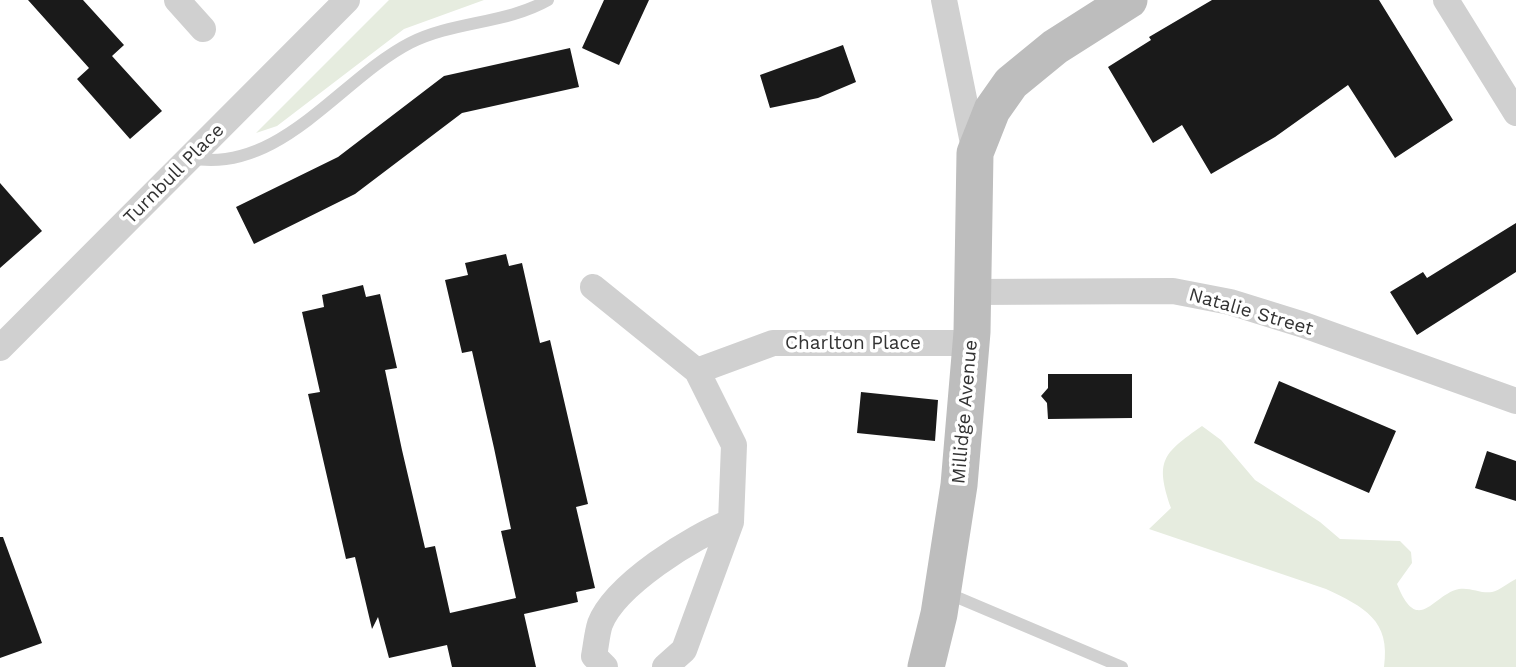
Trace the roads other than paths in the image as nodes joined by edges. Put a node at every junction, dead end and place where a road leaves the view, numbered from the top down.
1 (177, 0) edge
2 (347, 0) edge
3 (548, 0) edge
4 (944, 0) edge
5 (1129, 0) edge
6 (1446, 0) edge
7 (203, 29) dead end
8 (1516, 113) edge
9 (975, 153) junction
10 (190, 158) junction
11 (593, 287) dead end
12 (973, 292) junction
13 (971, 344) junction
14 (0, 348) edge
15 (697, 371) junction
16 (1516, 401) edge
17 (730, 522) junction
18 (943, 591) junction
19 (605, 667) edge
20 (665, 667) edge
21 (926, 667) edge
22 (1122, 667) edge

1 - 7 street
2 - 10 street, Turnbull Place
3 - 10 lane
4 - 9 street
5 - 9 street
6 - 8 street
9 - 12 street, Millidge Avenue
10 - 14 street, Turnbull Place
11 - 15 street
12 - 13 street, Millidge Avenue
12 - 16 street, Natalie Street
13 - 15 street, Charlton Place
13 - 18 street, Millidge Avenue
15 - 17 street
17 - 19 street
17 - 20 street
18 - 21 street, Millidge Avenue
18 - 22 lane

